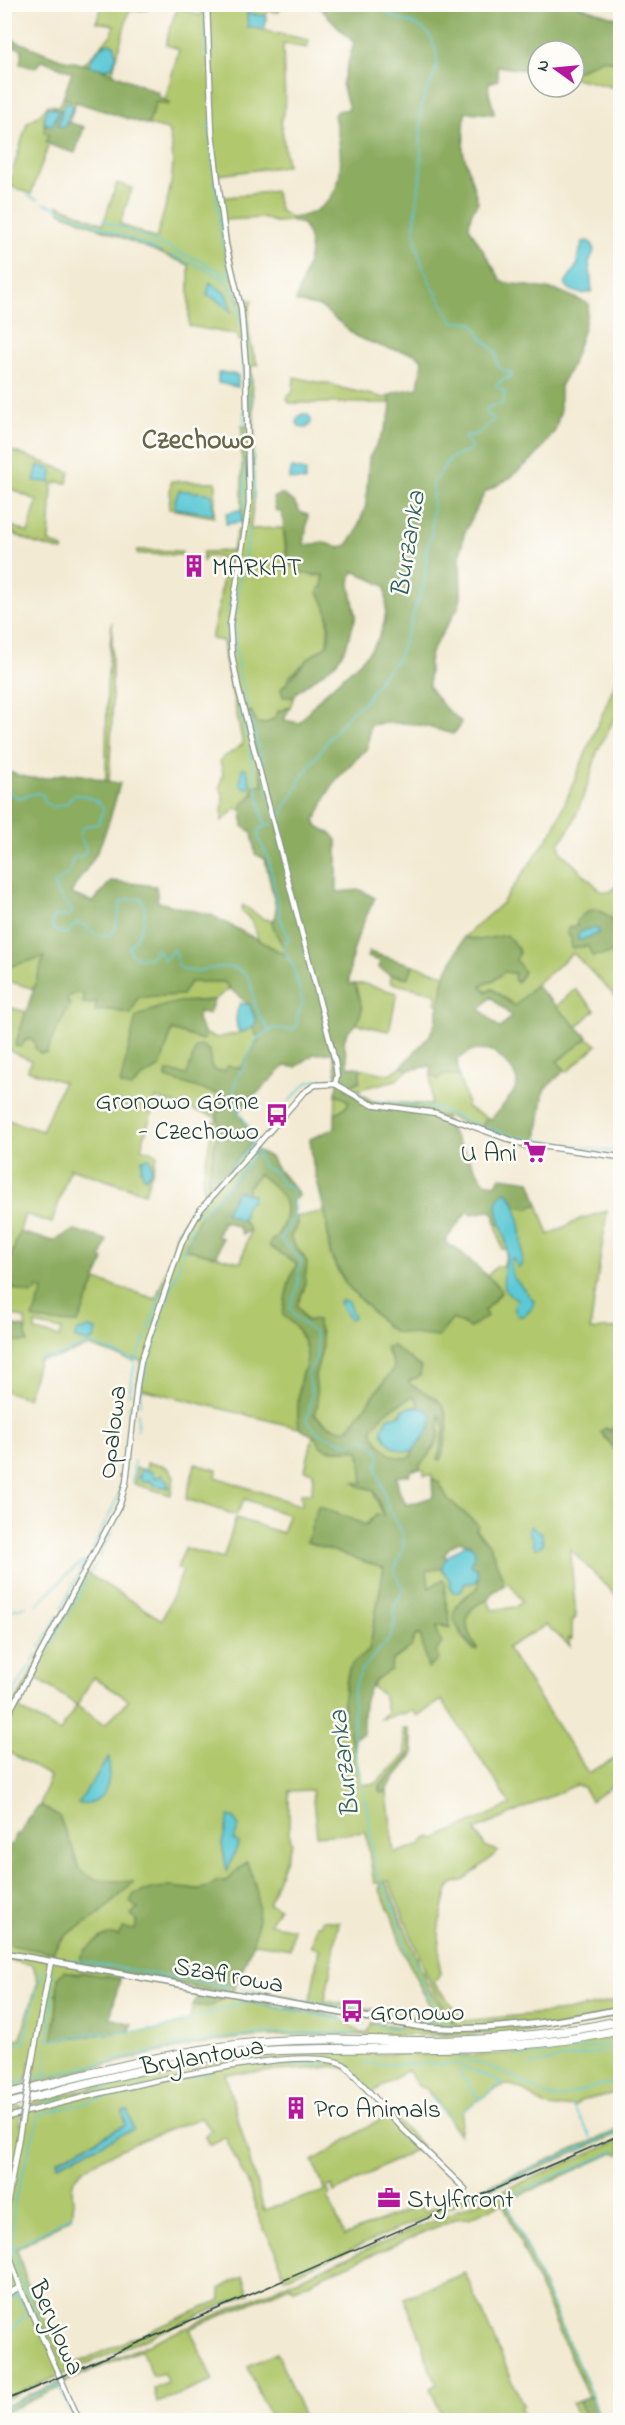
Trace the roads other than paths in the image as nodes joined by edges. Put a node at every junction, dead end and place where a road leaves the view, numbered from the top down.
1 (207, 4) edge
2 (335, 1084) junction
3 (621, 1157) edge
4 (4, 1722) edge
5 (4, 1953) edge
6 (51, 1961) junction
7 (621, 2009) edge
8 (621, 2021) edge
9 (621, 2030) edge
10 (4, 2095) edge
11 (4, 2105) edge
12 (4, 2118) edge
13 (465, 2189) dead end
14 (5, 2212) edge
15 (20, 2287) junction
16 (4, 2299) edge
17 (79, 2421) edge

1 - 2 street
2 - 3 street
2 - 4 street, Opalowa
5 - 6 street, Szafirowa
6 - 7 street, Szafirowa
6 - 14 street, Berylowa, bridge
8 - 10 highway
9 - 11 highway
12 - 13 street, Brylantowa
14 - 15 street, Berylowa
15 - 16 street
15 - 17 street, Berylowa

